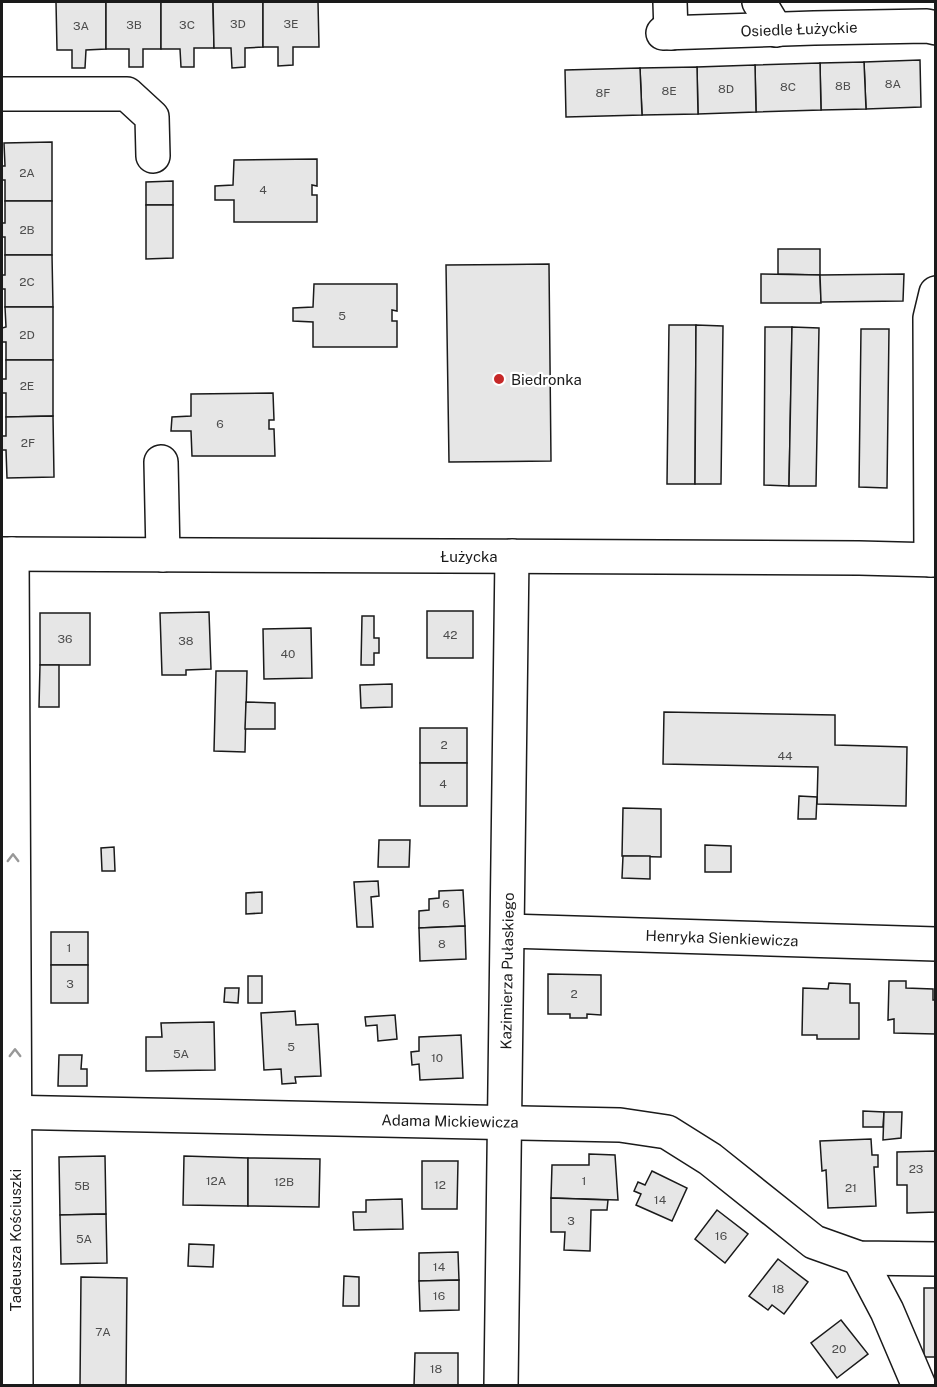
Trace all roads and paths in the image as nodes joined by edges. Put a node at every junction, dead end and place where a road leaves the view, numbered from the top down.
1 (759, 2) edge
2 (668, 23) edge
3 (936, 28) edge
4 (776, 30) junction
5 (2, 94) edge
6 (153, 156) dead end
7 (936, 293) edge
8 (161, 462) dead end
9 (7, 554) edge
10 (163, 555) junction
11 (512, 556) junction
12 (933, 560) edge
13 (508, 931) junction
14 (936, 944) edge
15 (8, 1112) edge
16 (506, 1122) junction
17 (859, 1258) junction
18 (936, 1259) edge
19 (16, 1386) edge
20 (501, 1386) edge
21 (919, 1386) edge

1 - 4 street
2 - 4 street, Osiedle Łużyckie
3 - 4 street, Osiedle Łużyckie
5 - 6 street
7 - 12 street
8 - 10 street
9 - 10 street, Łużycka
15 -> 9 street, Tadeusza Kościuszki
10 - 11 street, Łużycka
11 - 12 street, Łużycka
11 - 13 street, Kazimierza Pułaskiego
13 - 14 street, Henryka Sienkiewicza
13 - 16 street, Kazimierza Pułaskiego
15 - 16 street, Adama Mickiewicza
15 - 19 street, Tadeusza Kościuszki
16 - 17 street, Adama Mickiewicza
16 - 20 street, Kazimierza Pułaskiego
17 - 18 street, Adama Mickiewicza
17 - 21 street

